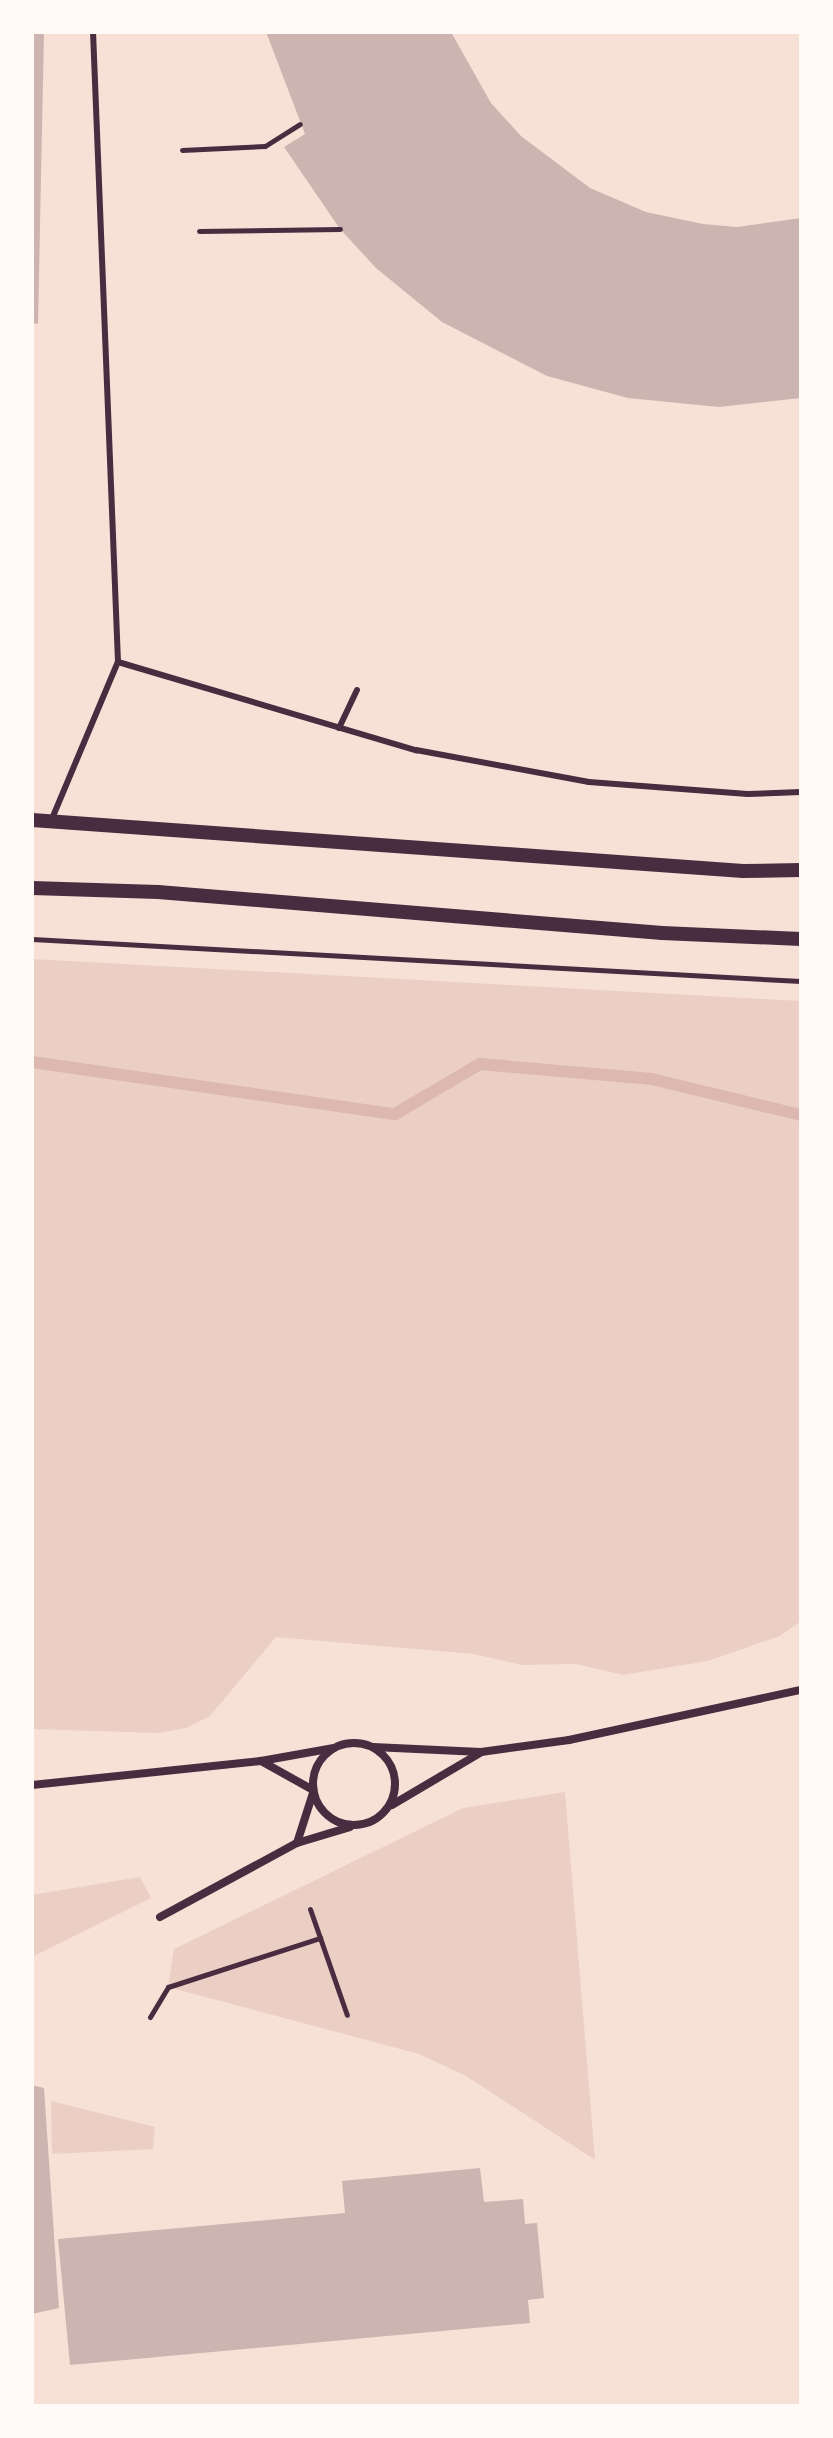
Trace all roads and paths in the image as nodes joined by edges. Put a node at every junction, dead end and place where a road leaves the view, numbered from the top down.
1 (93, 32) edge
2 (300, 124) dead end
3 (182, 150) dead end
4 (340, 229) dead end
5 (199, 231) dead end
6 (118, 662) junction
7 (357, 690) dead end
8 (339, 728) junction
9 (801, 792) edge
10 (32, 820) edge
11 (51, 821) junction
12 (801, 870) edge
13 (32, 888) edge
14 (32, 939) edge
15 (801, 939) edge
16 (801, 981) edge
17 (801, 1690) edge
18 (373, 1747) junction
19 (334, 1748) junction
20 (481, 1752) junction
21 (261, 1761) junction
22 (32, 1785) edge
23 (313, 1792) junction
24 (390, 1806) junction
25 (355, 1826) junction
26 (297, 1843) junction
27 (310, 1909) dead end
28 (160, 1917) dead end
29 (320, 1938) junction
30 (347, 2015) dead end
31 (150, 2017) dead end

1 - 6 lane
2 - 3 path
4 - 5 path
6 - 8 lane
6 - 11 lane
7 - 8 lane
8 - 9 lane
10 - 11 street
11 - 12 street
13 - 15 street
14 - 16 path
17 - 20 street
18 - 19 street
18 - 20 street
18 - 24 street
19 - 21 street
19 - 23 street
20 - 24 street
21 - 22 street
21 - 23 street
23 - 25 street
23 - 26 street
24 - 25 street
25 - 26 street
26 - 28 street
27 - 29 path
29 - 30 path
29 - 31 path

